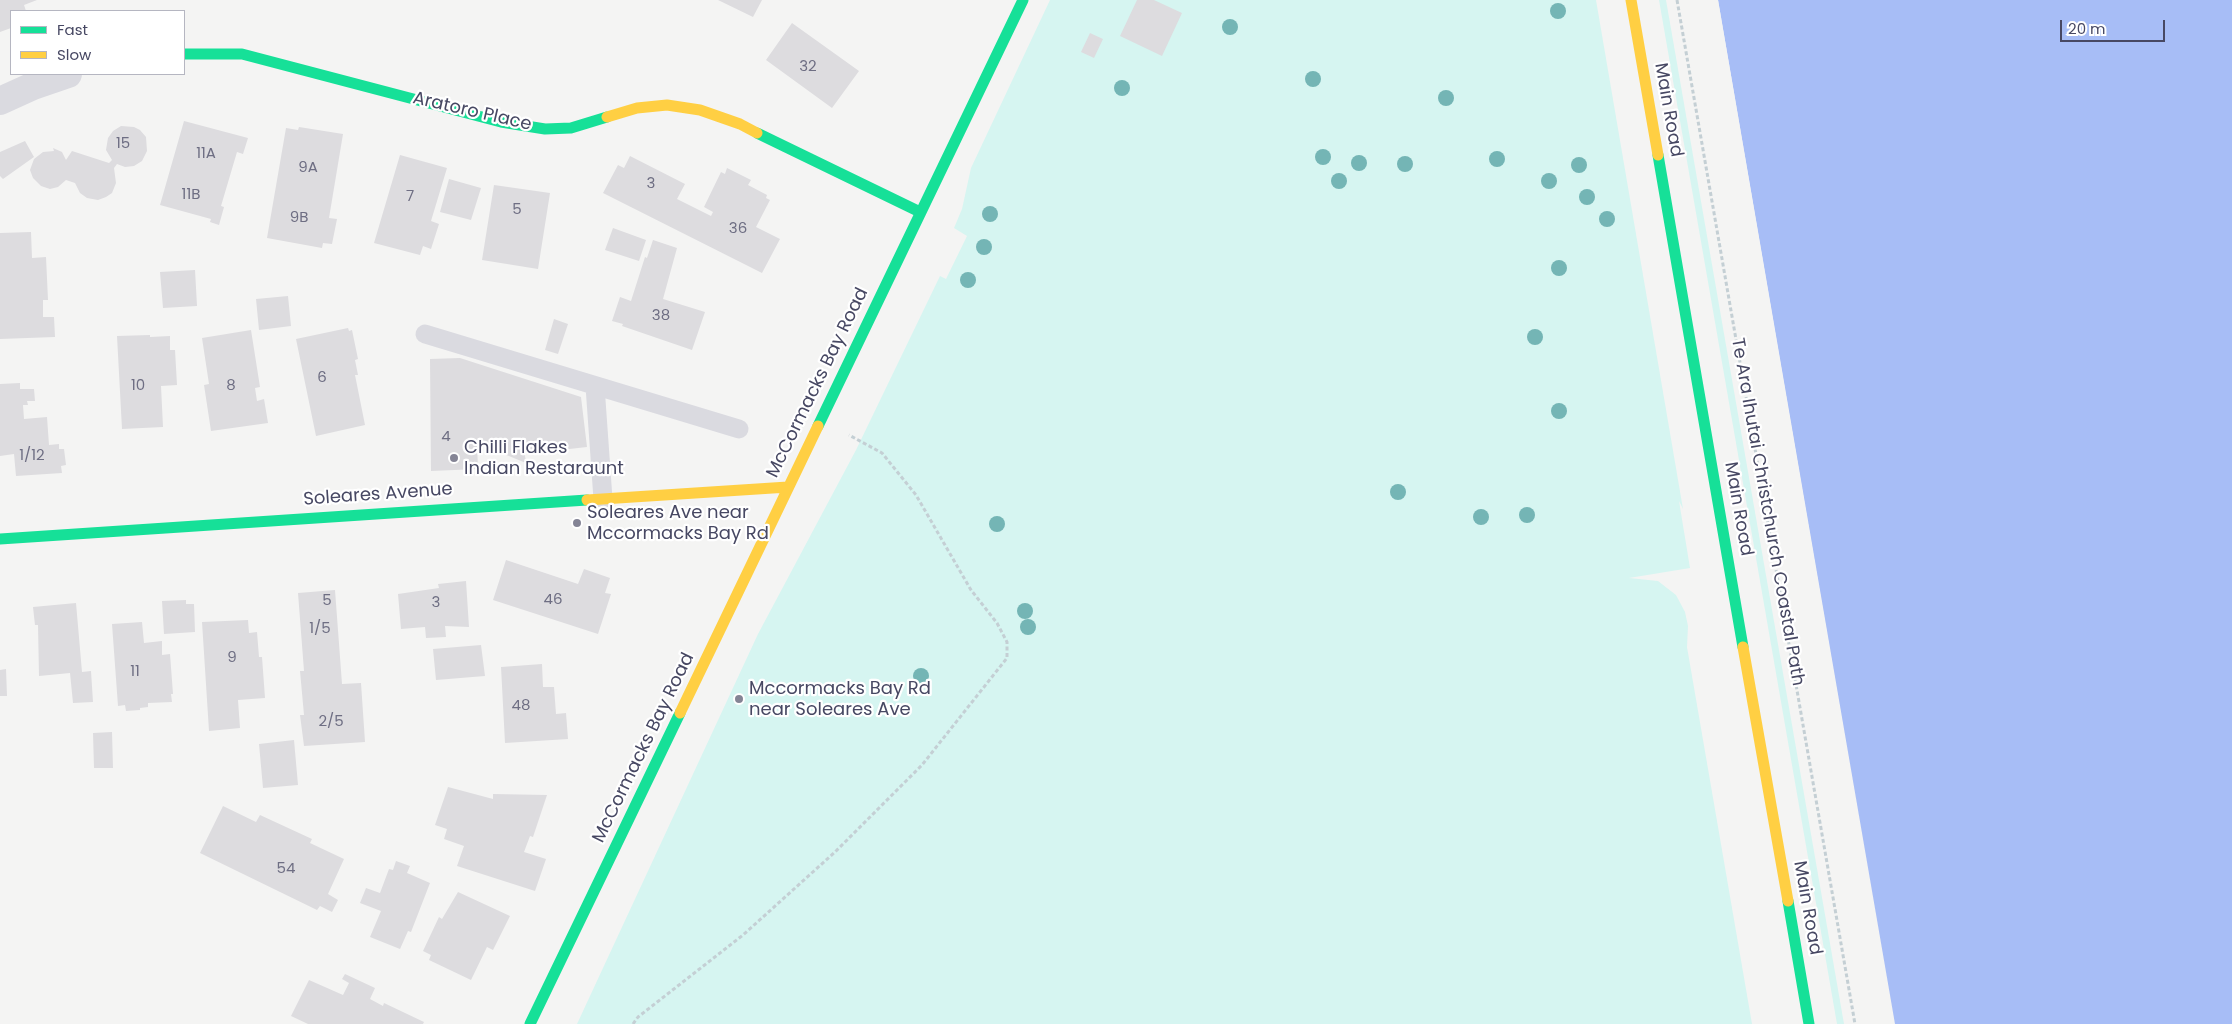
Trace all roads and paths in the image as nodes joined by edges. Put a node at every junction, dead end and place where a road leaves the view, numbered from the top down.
1 (1023, 0) edge
2 (1632, 0) edge
3 (1677, 0) edge
4 (185, 54) edge
5 (65, 75) edge
6 (0, 101) edge
7 (920, 212) junction
8 (424, 334) dead end
9 (595, 386) junction
10 (820, 419) junction
11 (739, 429) dead end
12 (788, 487) junction
13 (603, 499) junction
14 (0, 539) edge
15 (530, 1024) edge
16 (634, 1024) edge
17 (1809, 1024) edge
18 (1855, 1024) edge

1 - 7 street, McCormacks Bay Road
2 - 17 street, Main Road
3 - 18 path, Te Ara Ihutai Christchurch Coastal Path
4 - 7 street, Aratoro Place
5 - 6 street
7 - 10 street, McCormacks Bay Road
8 - 9 lane
9 - 11 lane
9 - 13 lane
10 - 12 street, McCormacks Bay Road
10 - 16 path
12 - 13 street, Soleares Avenue
12 - 15 street, McCormacks Bay Road
13 - 14 street, Soleares Avenue

